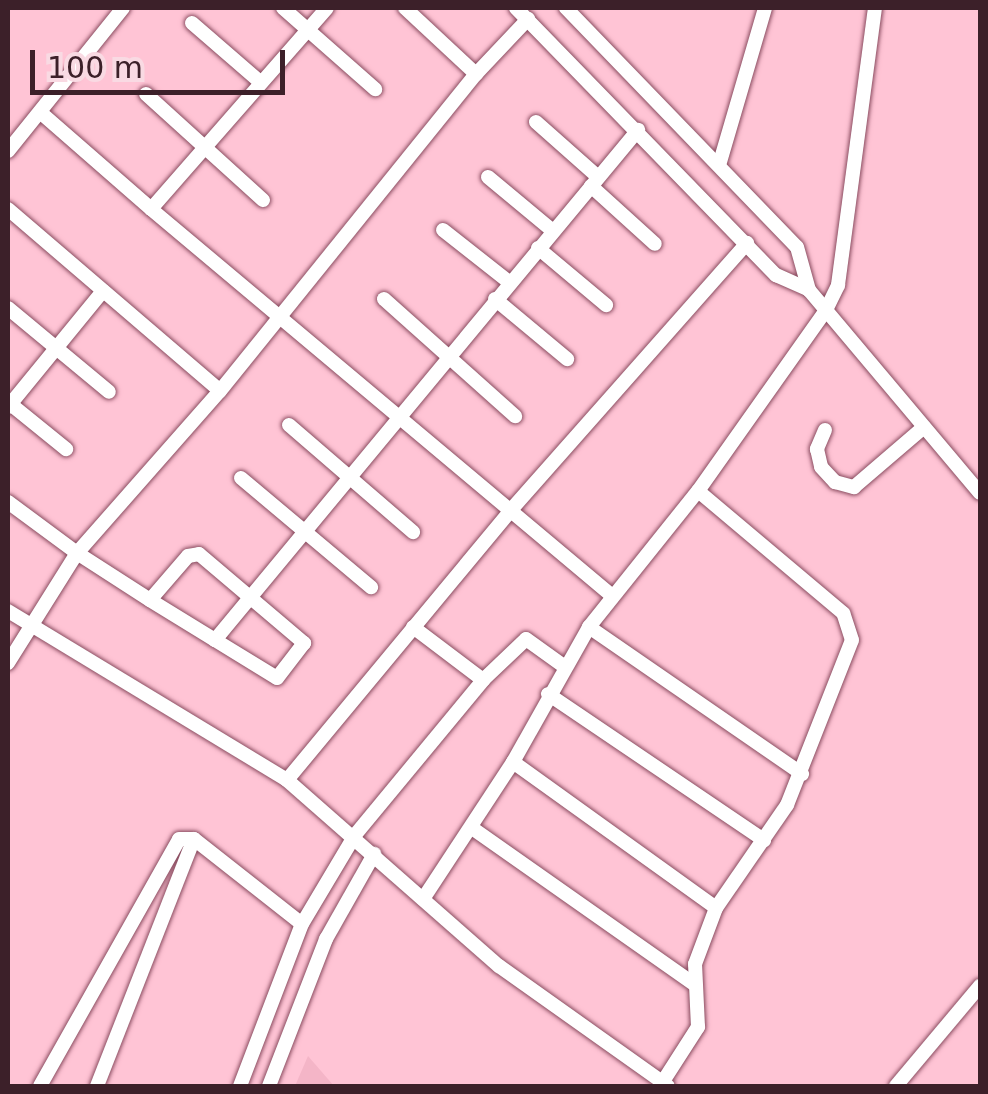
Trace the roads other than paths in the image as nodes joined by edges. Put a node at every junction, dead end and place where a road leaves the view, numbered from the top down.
1 (122, 8) edge
2 (283, 8) edge
3 (327, 8) edge
4 (405, 8) edge
5 (516, 8) edge
6 (566, 8) edge
7 (765, 8) edge
8 (875, 8) edge
9 (528, 20) junction
10 (192, 23) dead end
11 (307, 29) junction
12 (476, 74) junction
13 (259, 82) junction
14 (375, 89) dead end
15 (146, 94) dead end
16 (40, 112) junction
17 (536, 122) dead end
18 (638, 130) junction
19 (202, 144) junction
20 (8, 151) edge
21 (720, 162) junction
22 (488, 178) dead end
23 (594, 182) junction
24 (264, 200) dead end
25 (8, 209) edge
26 (152, 209) junction
27 (443, 230) dead end
28 (553, 231) junction
29 (747, 243) junction
30 (654, 244) dead end
31 (538, 248) junction
32 (509, 282) junction
33 (808, 290) junction
34 (104, 291) junction
35 (384, 299) dead end
36 (495, 300) junction
37 (606, 306) dead end
38 (8, 308) edge
39 (826, 310) junction
40 (280, 317) junction
41 (56, 348) junction
42 (448, 356) junction
43 (567, 359) dead end
44 (220, 391) junction
45 (109, 392) dead end
46 (8, 404) edge
47 (396, 416) junction
48 (515, 416) dead end
49 (289, 425) dead end
50 (924, 428) junction
51 (825, 430) dead end
52 (66, 449) dead end
53 (347, 476) junction
54 (241, 478) dead end
55 (698, 492) junction
56 (980, 493) edge
57 (8, 502) edge
58 (510, 510) junction
59 (302, 530) junction
60 (413, 532) dead end
61 (77, 554) junction
62 (371, 587) dead end
63 (249, 593) junction
64 (611, 595) junction
65 (150, 600) junction
66 (8, 610) edge
67 (30, 624) junction
68 (413, 627) junction
69 (589, 627) junction
70 (215, 640) junction
71 (8, 663) edge
72 (565, 666) junction
73 (483, 680) junction
74 (548, 694) junction
75 (513, 762) junction
76 (802, 774) junction
77 (287, 780) junction
78 (472, 828) junction
79 (355, 835) junction
80 (194, 839) junction
81 (764, 840) junction
82 (374, 854) junction
83 (423, 899) junction
84 (716, 908) junction
85 (302, 924) junction
86 (695, 985) junction
87 (980, 986) edge
88 (665, 1084) edge
89 (40, 1086) edge
90 (97, 1086) edge
91 (240, 1086) edge
92 (269, 1086) edge
93 (896, 1086) edge

1 - 16 street
2 - 11 street
3 - 11 street
4 - 12 street
5 - 9 street
6 - 21 street
7 - 21 street
8 - 39 street
9 - 12 street
9 - 18 street
10 - 13 street
11 - 13 street
11 - 14 street
12 - 40 street
13 - 19 street
15 - 19 street
16 - 20 street
16 - 26 street
17 - 23 street
18 - 23 street
18 - 29 street
19 - 24 street
19 - 26 street
21 - 33 street
22 - 28 street
23 - 28 street
23 - 30 street
25 - 34 street
26 - 40 street
27 - 32 street
28 - 31 street
29 - 33 street
29 - 58 street
31 - 32 street
31 - 37 street
32 - 36 street
33 - 39 street
34 - 41 street
34 - 44 street
35 - 42 street
36 - 42 street
36 - 43 street
38 - 41 street
39 - 50 street
39 - 55 street
40 - 44 street
40 - 47 street
41 - 45 street
41 - 46 street
42 - 47 street
42 - 48 street
44 - 61 street
46 - 52 street
47 - 53 street
47 - 58 street
49 - 53 street
50 - 51 street
50 - 56 street
53 - 59 street
53 - 60 street
54 - 59 street
55 - 64 street
55 - 76 street
57 - 61 street
58 - 64 street
58 - 68 street
59 - 62 street
59 - 63 street
61 - 65 street
61 - 67 street
63 - 65 street
63 - 70 street
63 - 70 street
64 - 69 street
65 - 70 street
66 - 67 street
67 - 71 street
67 - 77 street
68 - 73 street
68 - 77 street
69 - 72 street
69 - 76 street
72 - 73 street
72 - 74 street
73 - 79 street
74 - 75 street
74 - 81 street
75 - 78 street
75 - 84 street
76 - 81 street
77 - 79 street
78 - 83 street
78 - 86 street
79 - 82 street
79 - 85 street
80 - 85 street
80 - 89 street
80 - 90 street
81 - 84 street
82 - 83 street
82 - 92 street
83 - 88 street
84 - 86 street
85 - 91 street
86 - 88 street
87 - 93 street

